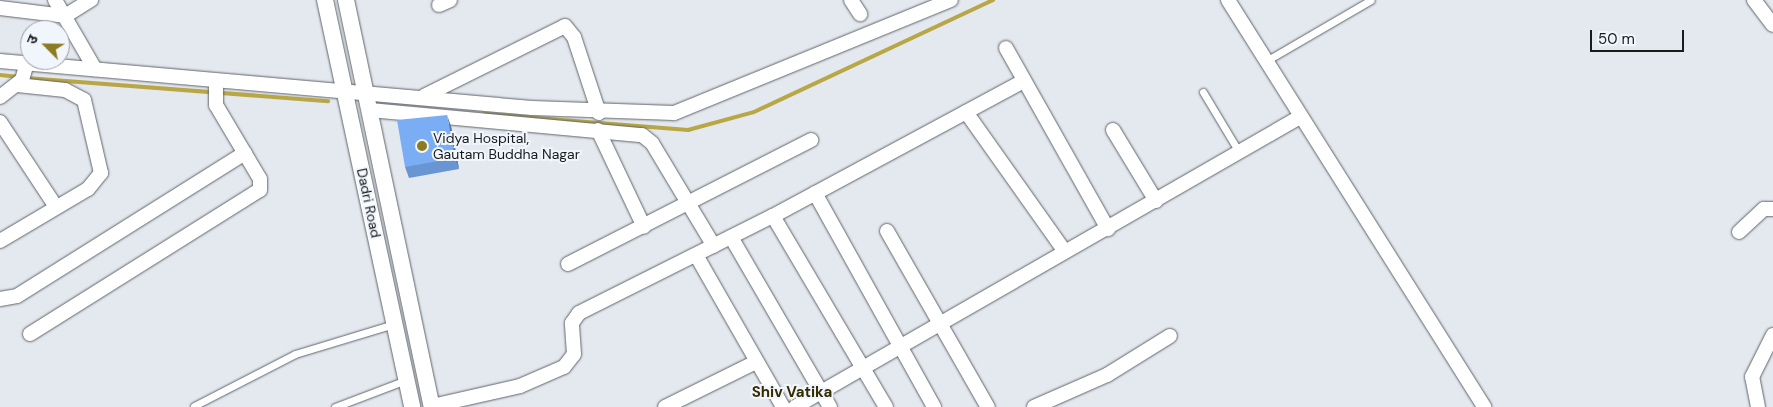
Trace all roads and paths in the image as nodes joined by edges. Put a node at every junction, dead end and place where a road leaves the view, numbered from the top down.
1 (55, 0) edge
2 (91, 0) edge
3 (325, 0) edge
4 (346, 0) edge
5 (851, 0) edge
6 (951, 0) edge
7 (1228, 0) edge
8 (1371, 0) edge
9 (1754, 0) edge
10 (0, 8) edge
11 (860, 14) dead end
12 (65, 16) junction
13 (1773, 25) edge
14 (1006, 48) dead end
15 (0, 61) edge
16 (1266, 62) junction
17 (94, 69) junction
18 (23, 74) junction
19 (1024, 81) junction
20 (215, 89) junction
21 (346, 92) junction
22 (1203, 92) dead end
23 (366, 93) junction
24 (424, 96) junction
25 (0, 97) edge
26 (370, 110) junction
27 (966, 112) junction
28 (600, 113) junction
29 (1300, 117) junction
30 (0, 122) edge
31 (598, 130) junction
32 (1113, 130) dead end
33 (810, 140) dead end
34 (244, 153) junction
35 (1239, 153) junction
36 (815, 193) junction
37 (1156, 201) junction
38 (690, 205) junction
39 (56, 207) junction
40 (1773, 208) edge
41 (773, 216) junction
42 (644, 227) junction
43 (1108, 229) junction
44 (887, 231) dead end
45 (1739, 232) dead end
46 (731, 237) junction
47 (0, 241) edge
48 (714, 246) junction
49 (1065, 252) junction
50 (696, 255) junction
51 (568, 264) dead end
52 (0, 299) edge
53 (940, 323) junction
54 (394, 324) junction
55 (30, 334) dead end
56 (1773, 335) edge
57 (1170, 336) dead end
58 (898, 347) junction
59 (756, 362) junction
60 (862, 368) junction
61 (406, 380) junction
62 (821, 392) junction
63 (194, 406) edge
64 (432, 406) edge
65 (335, 407) edge
66 (412, 407) edge
67 (665, 407) edge
68 (783, 407) edge
69 (795, 407) edge
70 (830, 407) edge
71 (886, 407) edge
72 (934, 407) edge
73 (988, 407) edge
74 (1034, 407) edge
75 (1484, 407) edge
76 (1758, 407) edge

1 - 12 street
2 - 12 street
3 - 21 street, Dadri Road
4 - 23 street, Dadri Road
5 - 11 street
6 - 28 street
7 - 16 street
8 - 16 lane
9 - 13 street
10 - 12 street
12 - 17 street
14 - 19 street
15 - 18 street
16 - 29 street
17 - 18 street
17 - 20 street
18 - 25 street
18 - 39 street
19 - 27 street
19 - 43 street
20 - 21 street
20 - 34 street
21 - 23 street
21 - 54 street, Dadri Road
22 - 35 lane
23 - 24 street
23 - 26 street, Dadri Road
24 - 28 street
24 - 28 street
26 - 31 street
26 - 64 street, Dadri Road
27 - 36 street
27 - 49 street
29 - 35 street
29 - 75 street
30 - 39 street
31 - 38 street
31 - 42 street
32 - 37 street
33 - 38 street
34 - 52 street
34 - 55 street
35 - 37 street
36 - 41 street
36 - 58 street
37 - 43 street
38 - 42 street
38 - 48 street
39 - 47 street
40 - 45 street
41 - 46 street
41 - 60 street
42 - 51 street
43 - 49 street
44 - 53 street
46 - 48 street
46 - 62 street
48 - 50 street
49 - 53 street
50 - 59 street
50 - 64 street
53 - 58 street
53 - 73 street
54 - 61 street, Dadri Road
54 - 63 lane
56 - 76 street
57 - 74 street
58 - 60 street
58 - 72 street
59 - 67 street
59 - 68 street
60 - 62 street
60 - 71 street
61 - 65 lane
61 - 66 street, Dadri Road
62 - 69 street
62 - 70 street

